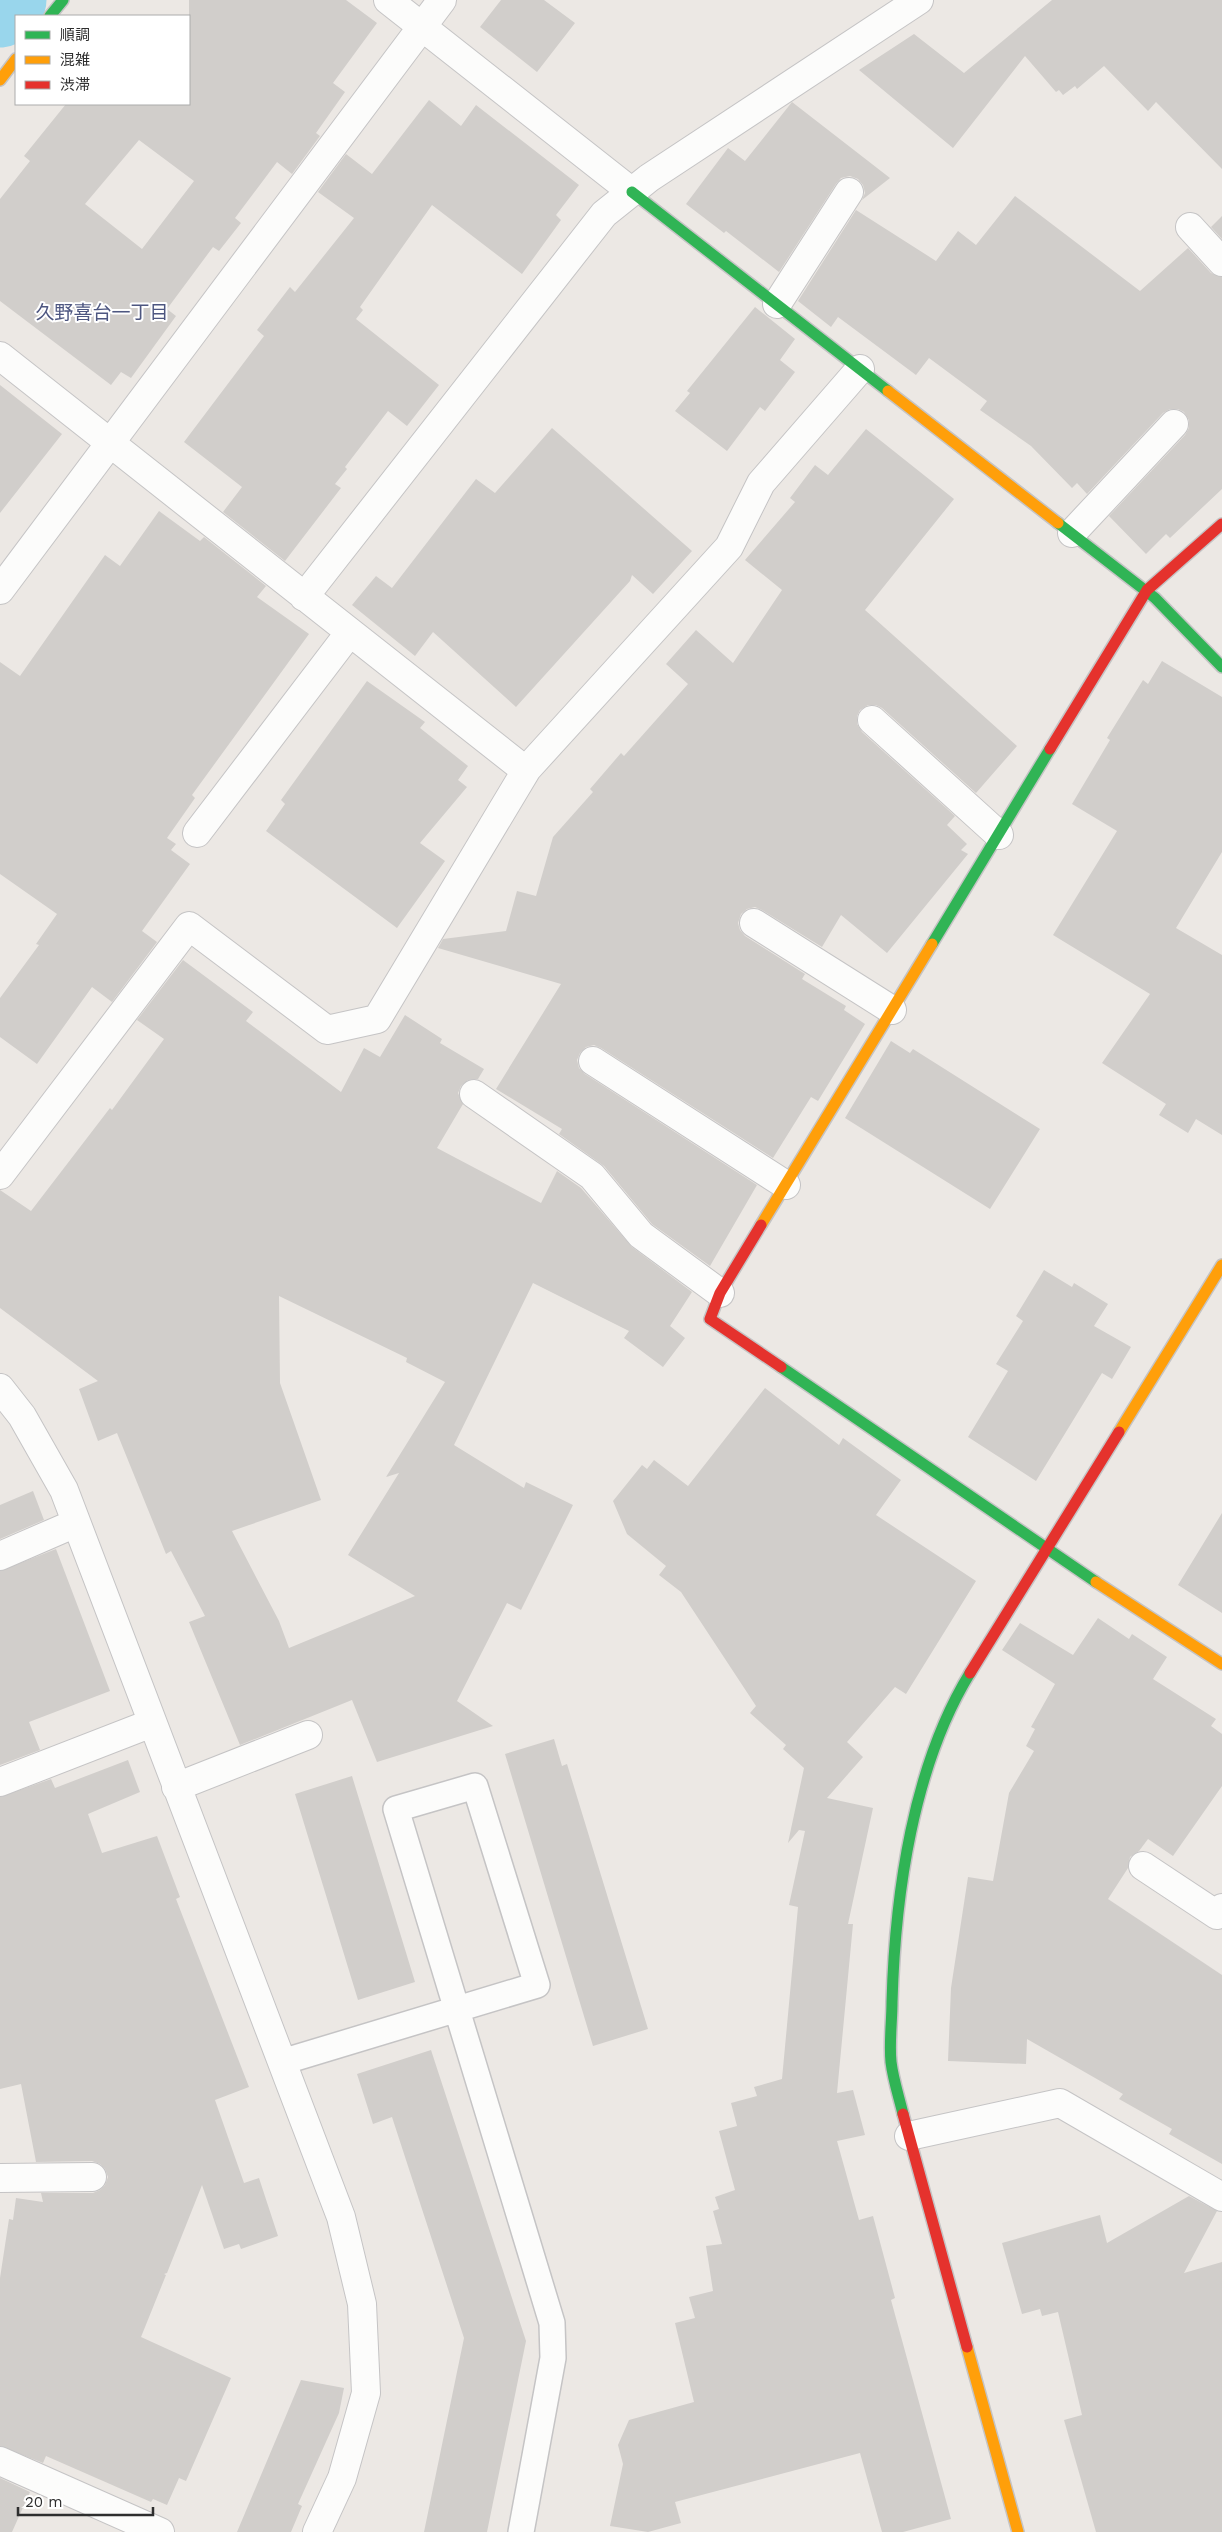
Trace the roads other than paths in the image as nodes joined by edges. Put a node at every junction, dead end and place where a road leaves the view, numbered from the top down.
1 (63, 0) edge
2 (388, 0) edge
3 (442, 0) edge
4 (919, 0) edge
5 (51, 15) edge
6 (422, 27) junction
7 (15, 60) edge
8 (0, 80) edge
9 (632, 192) junction
10 (849, 192) dead end
11 (1190, 227) dead end
12 (1222, 262) edge
13 (777, 304) junction
14 (0, 356) edge
15 (860, 369) junction
16 (1174, 424) dead end
17 (110, 443) junction
18 (1222, 524) edge
19 (1072, 533) junction
20 (0, 590) edge
21 (1147, 592) junction
22 (304, 597) junction
23 (350, 632) junction
24 (1222, 668) edge
25 (872, 720) dead end
26 (526, 769) junction
27 (198, 833) dead end
28 (999, 835) junction
29 (754, 923) dead end
30 (892, 1010) junction
31 (593, 1061) dead end
32 (474, 1094) dead end
33 (0, 1175) edge
34 (786, 1185) junction
35 (1222, 1265) edge
36 (720, 1293) junction
37 (0, 1388) edge
38 (76, 1523) junction
39 (1045, 1549) junction
40 (0, 1556) edge
41 (1222, 1664) edge
42 (152, 1723) junction
43 (308, 1735) dead end
44 (0, 1782) edge
45 (176, 1787) junction
46 (1143, 1866) dead end
47 (1222, 1908) edge
48 (457, 2009) junction
49 (282, 2062) junction
50 (909, 2136) junction
51 (92, 2177) dead end
52 (0, 2178) edge
53 (1222, 2197) edge
54 (0, 2461) edge
55 (160, 2532) edge
56 (317, 2532) edge
57 (521, 2532) edge
58 (1018, 2532) edge

1 - 5 street
2 - 6 street
3 - 6 street
4 - 9 street
6 - 9 street
6 - 17 street
7 - 8 street
9 - 13 street
9 - 22 street
10 - 13 street
11 - 12 street
13 - 15 street
14 - 17 street
15 - 19 street
15 - 26 street
16 - 19 street
17 - 20 street
17 - 22 street
18 - 21 street
19 - 21 street
21 - 24 street
21 - 28 street
22 - 23 street
23 - 26 street
23 - 27 street
25 - 28 street
26 - 33 street
28 - 30 street
29 - 30 street
30 - 34 street
31 - 34 street
32 - 36 street
34 - 36 street
35 - 39 street
36 - 39 street
37 - 38 street
38 - 40 street
38 - 42 street
39 - 41 street
39 - 50 street
42 - 44 street
42 - 45 street
43 - 45 street
45 - 49 street
46 - 47 street
48 - 48 lane
48 - 49 lane
48 - 57 lane
49 - 56 street
50 - 53 street
50 - 58 street
51 - 52 street
54 - 55 street

